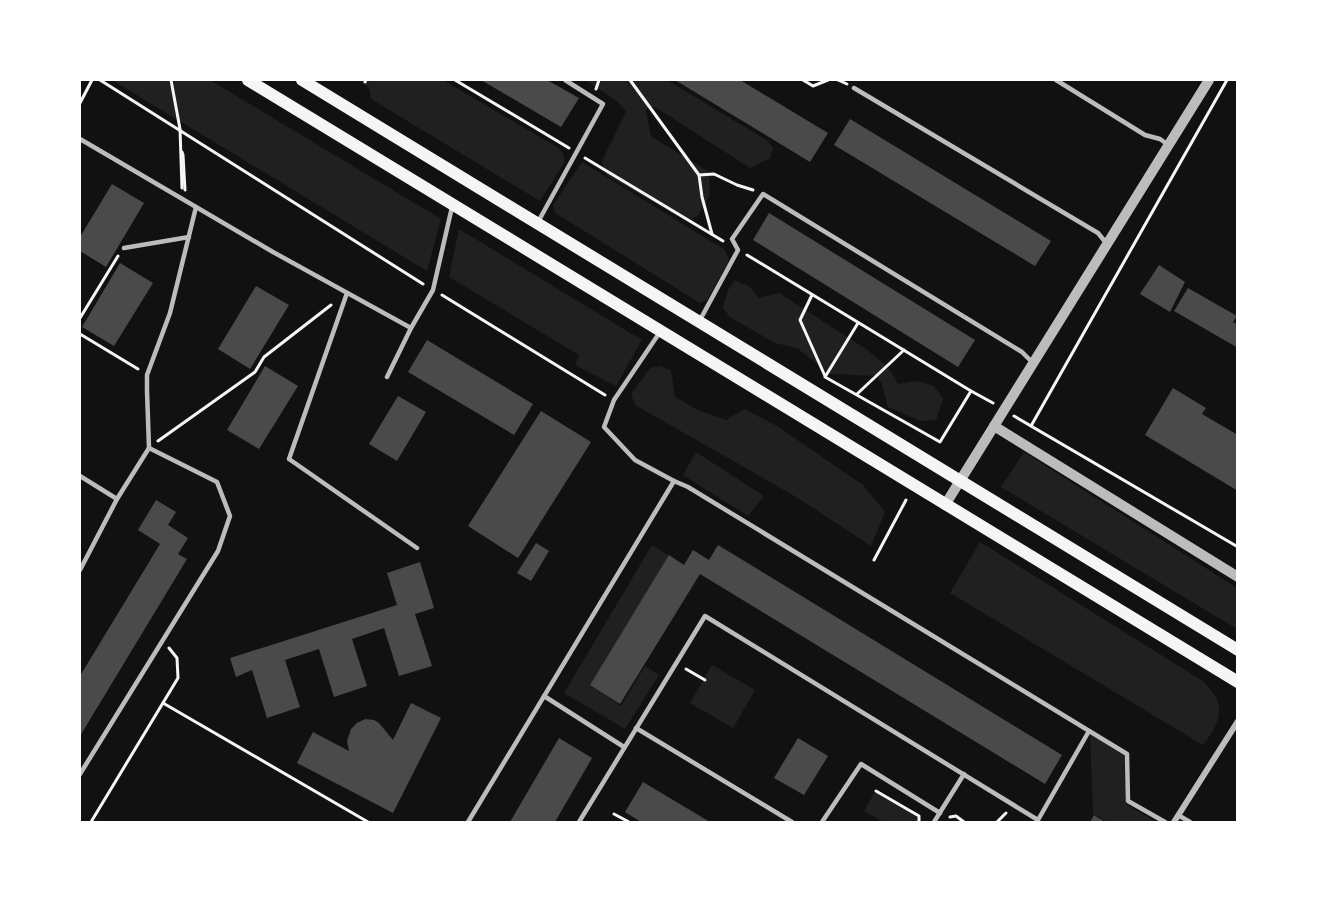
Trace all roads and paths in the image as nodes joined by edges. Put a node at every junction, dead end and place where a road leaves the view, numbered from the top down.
1 (92, 80) edge
2 (100, 80) edge
3 (171, 80) edge
4 (248, 80) edge
5 (302, 80) edge
6 (455, 80) edge
7 (565, 80) edge
8 (630, 80) edge
9 (803, 80) edge
10 (828, 80) edge
11 (1056, 80) edge
12 (1209, 80) edge
13 (1227, 80) edge
14 (854, 88) dead end
15 (80, 103) edge
16 (180, 129) junction
17 (80, 139) edge
18 (1168, 145) junction
19 (576, 153) junction
20 (699, 175) junction
21 (763, 194) junction
22 (184, 200) junction
23 (453, 205) junction
24 (196, 207) junction
25 (537, 223) junction
26 (713, 235) junction
27 (189, 237) junction
28 (1107, 244) junction
29 (124, 248) joint
30 (738, 250) junction
31 (434, 290) junction
32 (347, 293) junction
33 (812, 295) junction
34 (80, 318) edge
35 (699, 322) junction
36 (858, 322) junction
37 (411, 328) junction
38 (661, 332) junction
39 (80, 334) edge
40 (904, 350) junction
41 (1032, 363) junction
42 (147, 375) junction
43 (387, 377) dead end
44 (825, 377) junction
45 (971, 391) junction
46 (856, 395) junction
47 (614, 400) junction
48 (1004, 409) junction
49 (994, 426) junction
50 (1031, 426) junction
51 (149, 448) junction
52 (80, 476) edge
53 (675, 481) junction
54 (959, 481) junction
55 (117, 499) junction
56 (906, 500) dead end
57 (945, 505) junction
58 (417, 548) dead end
59 (1238, 548) edge
60 (874, 560) dead end
61 (80, 570) edge
62 (1238, 577) edge
63 (1238, 650) edge
64 (177, 658) dead end
65 (675, 663) junction
66 (705, 680) dead end
67 (1238, 682) edge
68 (544, 696) junction
69 (163, 703) junction
70 (1238, 721) edge
71 (636, 728) junction
72 (1089, 731) junction
73 (624, 747) junction
74 (80, 774) edge
75 (964, 774) junction
76 (876, 791) dead end
77 (940, 813) junction
78 (614, 814) dead end
79 (1178, 815) junction
80 (91, 822) edge
81 (368, 822) edge
82 (468, 822) edge
83 (580, 822) edge
84 (629, 822) edge
85 (792, 822) edge
86 (822, 822) edge
87 (919, 822) edge
88 (934, 822) edge
89 (1165, 822) edge
90 (1174, 822) edge
91 (1190, 822) edge

1 - 15 path
2 - 16 path
3 - 16 path
4 - 23 main road
5 - 25 main road
6 - 19 path
7 - 19 lane
8 - 20 path
9 - 10 path
11 - 18 lane
12 - 18 street
13 - 50 path
14 - 28 lane
16 - 22 path
16 - 31 path
17 - 22 lane
18 - 28 street
19 - 25 lane
19 - 26 path
20 - 21 path
20 - 26 path
21 - 30 lane
21 - 41 lane
22 - 24 lane
23 - 31 lane
23 - 38 main road
24 - 27 lane
24 - 32 lane
25 - 35 main road
26 - 30 path
27 - 29 lane
27 - 42 lane
28 - 41 street
29 - 34 path
30 - 33 path
30 - 35 lane
31 - 37 lane
31 - 47 path
32 - 37 lane
32 - 51 path
32 - 58 lane
33 - 36 path
33 - 44 path
35 - 54 main road
36 - 40 path
36 - 44 path
37 - 43 lane
38 - 47 lane
38 - 57 main road
39 - 42 path
40 - 45 path
40 - 46 path
41 - 48 street
42 - 51 lane
44 - 46 path
45 - 46 path
45 - 48 path
47 - 53 lane
48 - 49 street
48 - 50 path
49 - 54 street
49 - 62 street
50 - 59 path
51 - 55 lane
51 - 74 lane
52 - 55 lane
53 - 68 lane
53 - 72 lane
54 - 57 street
54 - 63 main road
55 - 61 lane
56 - 60 path
57 - 67 main road
64 - 69 path
65 - 66 path
65 - 71 lane
65 - 75 lane
68 - 73 lane
68 - 82 lane
69 - 80 path
69 - 81 path
70 - 79 street
71 - 73 lane
71 - 85 lane
72 - 75 lane
72 - 89 lane
73 - 83 lane
75 - 77 lane
76 - 87 path
77 - 86 lane
77 - 88 lane
78 - 84 path
79 - 90 street
79 - 91 lane

